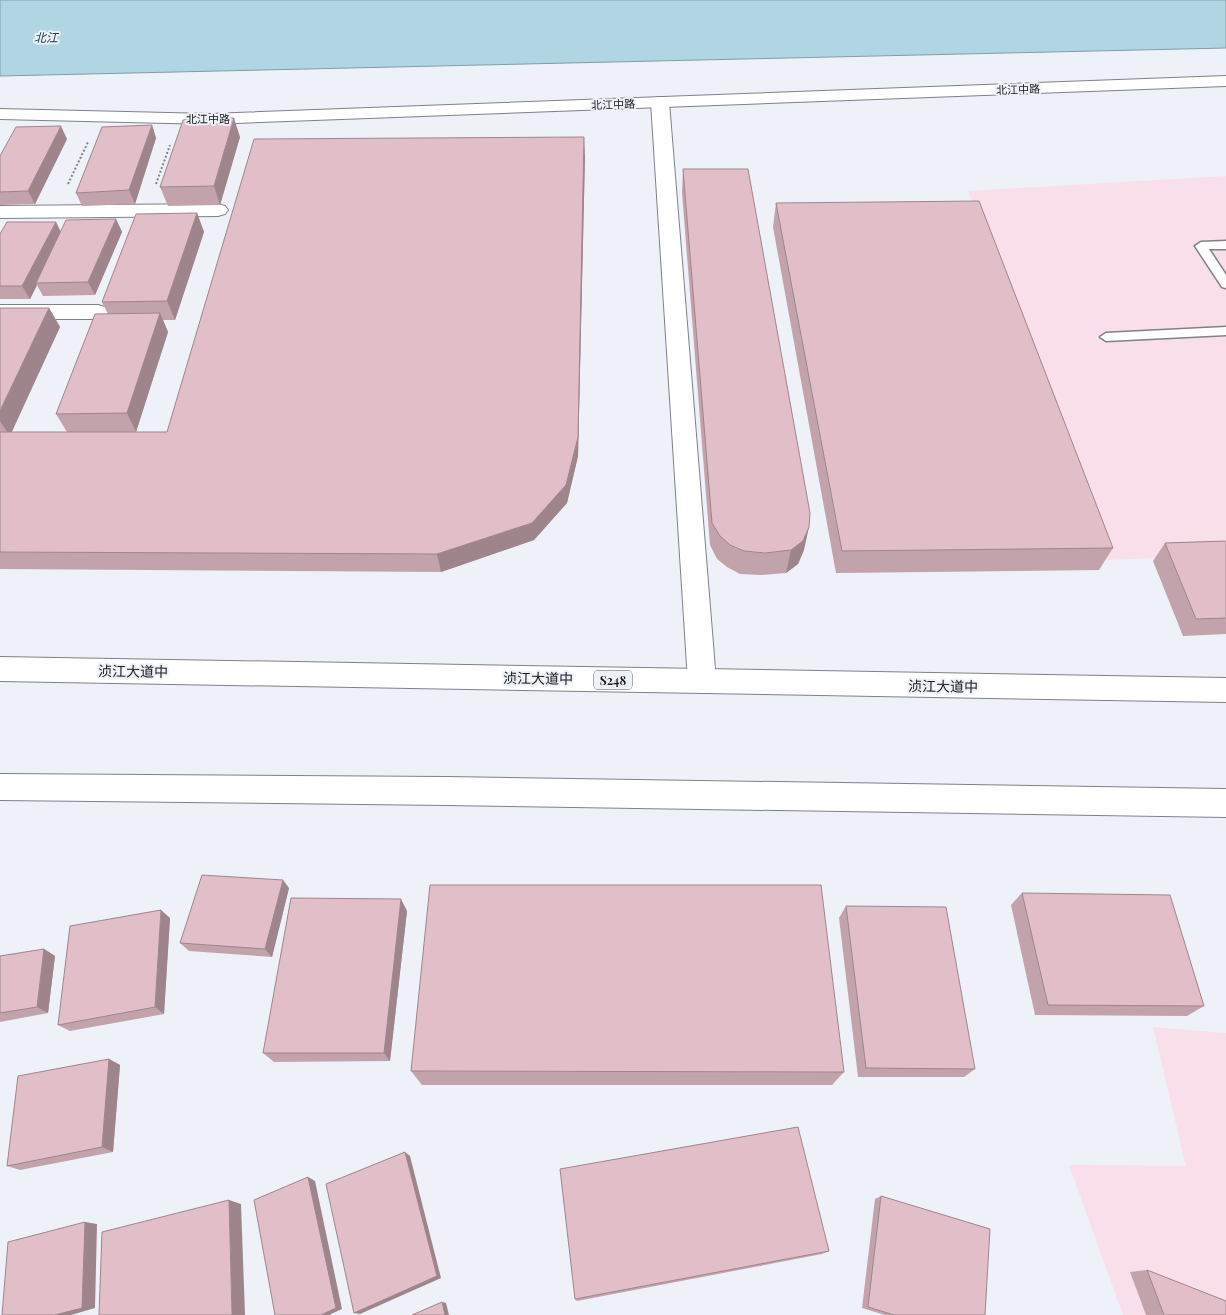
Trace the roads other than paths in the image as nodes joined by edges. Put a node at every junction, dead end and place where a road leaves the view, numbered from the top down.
1 (1226, 81) edge
2 (660, 102) junction
3 (0, 114) edge
4 (218, 210) dead end
5 (0, 212) edge
6 (1226, 245) edge
7 (1226, 284) edge
8 (0, 312) edge
9 (98, 312) edge
10 (1226, 331) edge
11 (1106, 337) dead end
12 (0, 669) edge
13 (702, 681) junction
14 (1226, 690) edge
15 (0, 787) edge
16 (1226, 802) edge

1 - 2 street, 北江中路
2 - 3 street, 北江中路
2 - 13 street
4 - 5 street
6 - 7 lane
8 - 9 street
10 - 11 lane
12 - 13 street, 浈江大道中 / S248
13 - 14 street, 浈江大道中 / S248
15 - 16 street

